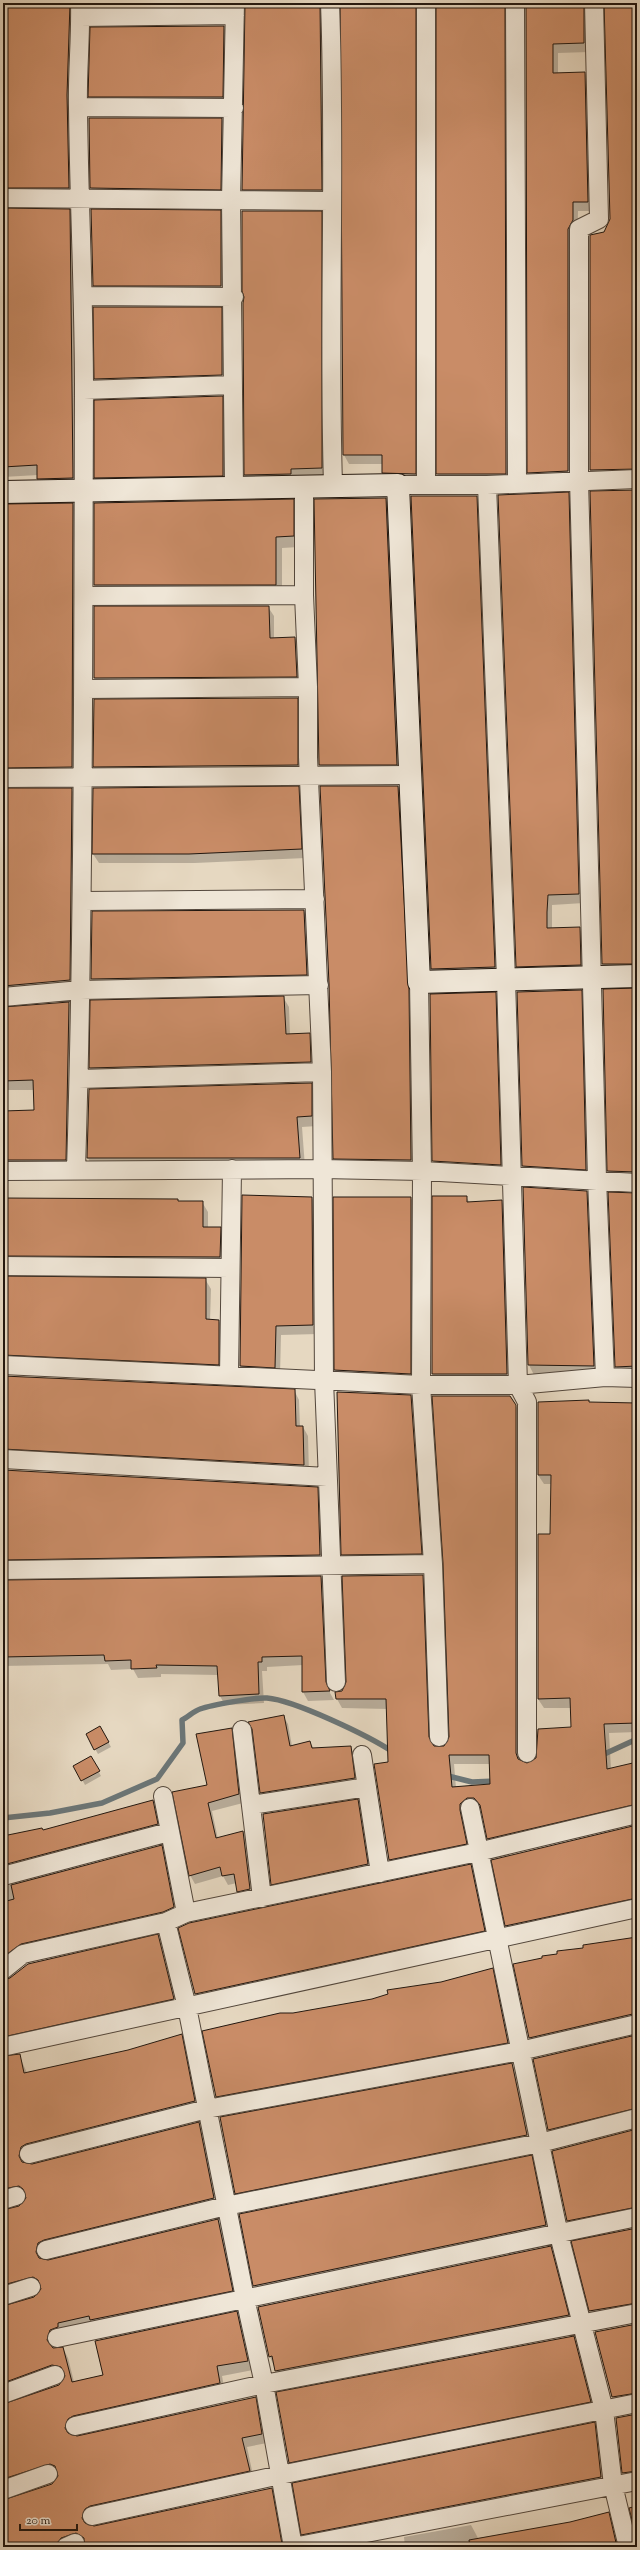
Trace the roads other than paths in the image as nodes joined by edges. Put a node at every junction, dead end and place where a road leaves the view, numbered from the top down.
1 (330, 3) edge
2 (426, 3) edge
3 (515, 3) edge
4 (594, 3) edge
5 (235, 9) edge
6 (80, 10) edge
7 (78, 107) junction
8 (234, 108) junction
9 (3, 198) edge
10 (81, 198) junction
11 (231, 201) junction
12 (330, 201) junction
13 (83, 296) junction
14 (234, 297) junction
15 (233, 386) junction
16 (84, 390) junction
17 (637, 478) edge
18 (579, 479) junction
19 (517, 483) junction
20 (332, 484) junction
21 (426, 484) junction
22 (304, 485) junction
23 (398, 485) junction
24 (487, 485) junction
25 (234, 487) junction
26 (82, 490) junction
27 (3, 492) edge
28 (304, 595) junction
29 (84, 596) junction
30 (308, 687) junction
31 (84, 689) junction
32 (408, 775) junction
33 (84, 776) junction
34 (309, 776) junction
35 (3, 778) edge
36 (315, 899) junction
37 (83, 901) junction
38 (637, 976) edge
39 (591, 977) junction
40 (506, 979) junction
41 (419, 982) junction
42 (320, 985) junction
43 (81, 990) junction
44 (3, 997) edge
45 (322, 1072) junction
46 (79, 1079) junction
47 (232, 1169) junction
48 (322, 1169) junction
49 (76, 1170) junction
50 (3, 1171) edge
51 (422, 1171) junction
52 (511, 1177) junction
53 (597, 1179) junction
54 (637, 1183) edge
55 (3, 1266) edge
56 (230, 1268) junction
57 (3, 1364) edge
58 (229, 1376) junction
59 (605, 1377) junction
60 (637, 1378) edge
61 (324, 1380) junction
62 (421, 1385) junction
63 (518, 1385) junction
64 (3, 1459) edge
65 (327, 1477) junction
66 (433, 1564) junction
67 (330, 1565) junction
68 (3, 1570) edge
69 (336, 1682) dead end
70 (242, 1730) dead end
71 (439, 1736) dead end
72 (527, 1753) dead end
73 (362, 1755) dead end
74 (367, 1787) junction
75 (163, 1796) dead end
76 (251, 1805) junction
77 (470, 1808) dead end
78 (637, 1814) edge
79 (169, 1832) junction
80 (478, 1852) junction
81 (380, 1873) junction
82 (3, 1876) edge
83 (262, 1898) junction
84 (637, 1908) edge
85 (186, 1913) junction
86 (166, 1922) junction
87 (497, 1937) junction
88 (3, 1970) edge
89 (187, 2007) junction
90 (637, 2024) edge
91 (7, 2046) dead end
92 (520, 2051) junction
93 (206, 2109) junction
94 (637, 2118) edge
95 (540, 2143) junction
96 (29, 2154) dead end
97 (226, 2206) junction
98 (637, 2217) edge
99 (559, 2235) junction
100 (46, 2250) dead end
101 (31, 2287) dead end
102 (3, 2296) edge
103 (244, 2298) junction
104 (637, 2313) edge
105 (582, 2323) junction
106 (57, 2338) dead end
107 (55, 2375) dead end
108 (264, 2384) junction
109 (3, 2394) edge
110 (637, 2403) edge
111 (604, 2410) junction
112 (75, 2426) dead end
113 (48, 2474) dead end
114 (280, 2475) junction
115 (637, 2481) edge
116 (613, 2485) junction
117 (3, 2490) edge
118 (92, 2516) dead end
119 (293, 2547) edge
120 (628, 2547) edge

1 - 12 street
2 - 21 street
3 - 19 street
4 - 18 street
5 - 6 street
5 - 8 street
6 - 7 street
7 - 8 street
7 - 10 street
8 - 11 street
9 - 10 street
10 - 11 street
10 - 13 street
11 - 12 street
11 - 14 street
12 - 20 street
13 - 14 street
13 - 16 street
14 - 15 street
15 - 16 street
15 - 25 street
16 - 26 street
17 - 18 street
18 - 19 street
18 - 39 street
19 - 24 street
20 - 22 street
20 - 23 street
21 - 23 street
21 - 24 street
22 - 25 street
22 - 28 street
23 - 32 street
24 - 40 street
25 - 26 street
26 - 27 street
26 - 29 street
28 - 29 street
28 - 30 street
29 - 31 street
30 - 31 street
30 - 34 street
31 - 33 street
32 - 34 street
32 - 41 street
33 - 34 street
33 - 35 street
33 - 37 street
34 - 36 street
36 - 37 street
36 - 42 street
37 - 43 street
38 - 39 street
39 - 40 street
39 - 53 street
40 - 41 street
40 - 52 street
41 - 51 street
42 - 43 street
42 - 45 street
43 - 44 street
43 - 46 street
45 - 46 street
45 - 48 street
46 - 49 street
47 - 48 street
47 - 49 street
47 - 56 street
48 - 51 street
48 - 61 street
49 - 50 street
51 - 52 street
51 - 62 street
52 - 53 street
52 - 63 street
53 - 54 street
53 - 59 street
55 - 56 street
56 - 58 street
57 - 58 street
58 - 61 street
59 - 60 street
59 - 63 street
61 - 62 street
61 - 65 street
62 - 63 street
62 - 66 street
63 - 72 street
64 - 65 street
65 - 67 street
66 - 67 street
66 - 71 street
67 - 68 street
67 - 69 street
70 - 76 street
73 - 74 street
74 - 76 street
74 - 81 street
75 - 79 street
76 - 83 street
77 - 80 street
78 - 80 street
79 - 82 street
79 - 85 street
80 - 81 street
80 - 87 street
81 - 83 street
83 - 85 street
84 - 87 street
85 - 86 street
86 - 88 street
86 - 89 street
87 - 89 street
87 - 92 street
89 - 91 street
89 - 93 street
90 - 92 street
92 - 93 street
92 - 95 street
93 - 96 street
93 - 97 street
94 - 95 street
95 - 97 street
95 - 99 street
97 - 100 street
97 - 103 street
98 - 99 street
99 - 103 street
99 - 105 street
101 - 102 street
103 - 106 street
103 - 108 street
104 - 105 street
105 - 108 street
105 - 111 street
107 - 109 street
108 - 112 street
108 - 114 street
110 - 111 street
111 - 114 street
111 - 116 street
113 - 117 street
114 - 118 street
114 - 119 street
115 - 116 street
116 - 119 street
116 - 120 street

